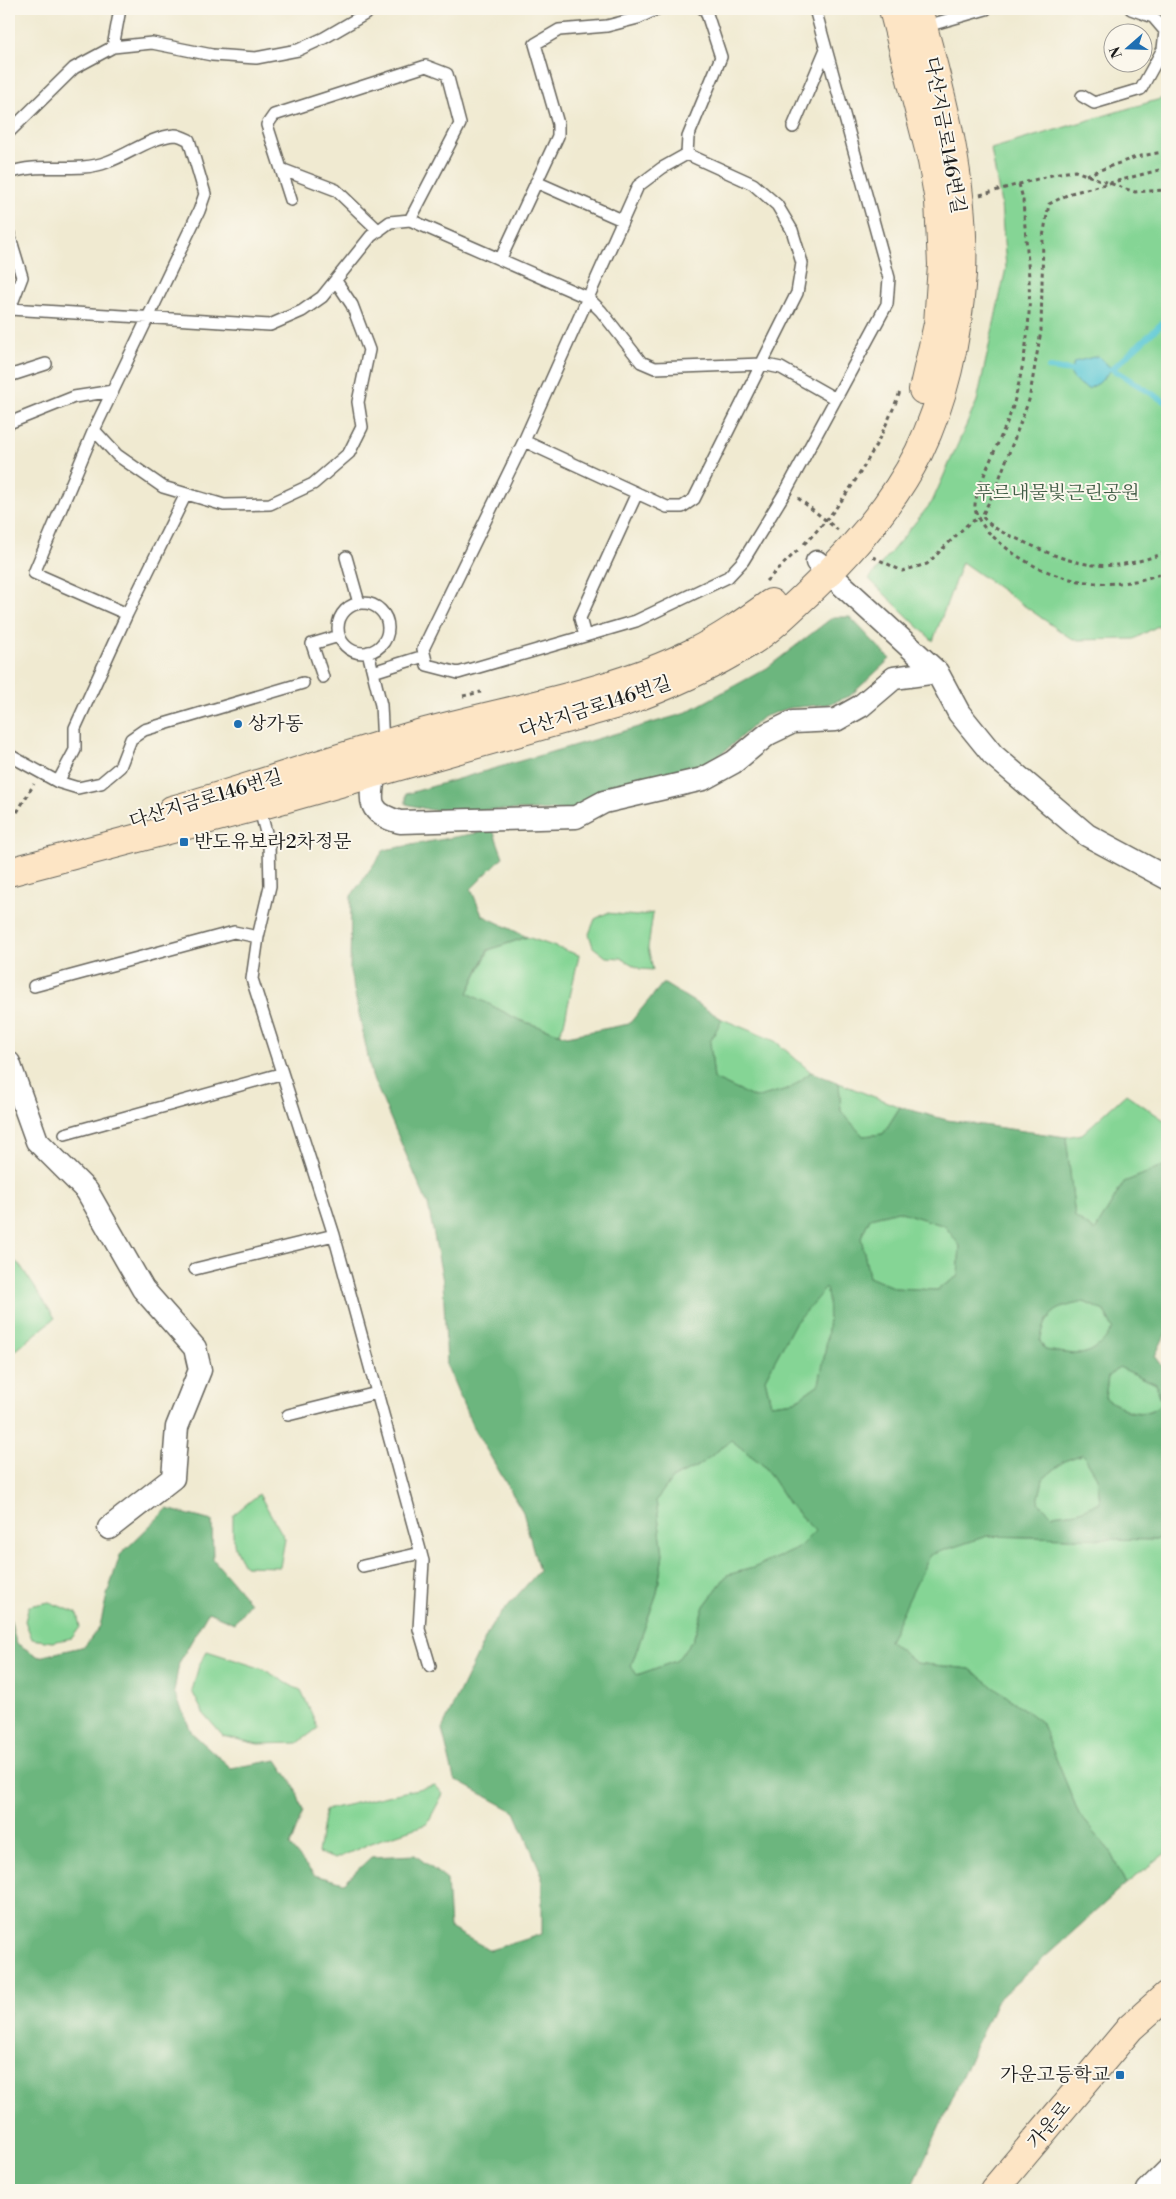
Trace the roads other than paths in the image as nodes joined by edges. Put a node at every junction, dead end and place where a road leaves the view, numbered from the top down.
1 (120, 9) edge
2 (370, 9) edge
3 (657, 9) edge
4 (703, 9) edge
5 (815, 9) edge
6 (986, 9) edge
7 (1131, 9) edge
8 (909, 19) edge
9 (113, 47) junction
10 (826, 49) junction
11 (1082, 96) dead end
12 (793, 126) dead end
13 (9, 132) edge
14 (687, 154) junction
15 (281, 169) junction
16 (9, 173) edge
17 (536, 182) junction
18 (291, 200) dead end
19 (410, 220) junction
20 (622, 220) junction
21 (379, 230) junction
22 (9, 234) edge
23 (501, 258) junction
24 (336, 280) junction
25 (588, 298) junction
26 (9, 310) edge
27 (149, 318) junction
28 (46, 364) dead end
29 (762, 364) junction
30 (9, 376) edge
31 (113, 391) junction
32 (834, 398) junction
33 (9, 423) edge
34 (94, 430) junction
35 (524, 441) junction
36 (637, 493) junction
37 (186, 494) junction
38 (346, 557) dead end
39 (823, 567) junction
40 (359, 603) junction
41 (127, 614) junction
42 (339, 636) junction
43 (585, 636) junction
44 (368, 652) junction
45 (424, 656) junction
46 (373, 672) junction
47 (937, 672) junction
48 (323, 677) dead end
49 (303, 683) dead end
50 (9, 755) edge
51 (379, 759) junction
52 (58, 782) junction
53 (259, 806) junction
54 (12, 859) edge
55 (1167, 878) edge
56 (258, 937) junction
57 (34, 986) dead end
58 (9, 1063) edge
59 (280, 1074) junction
60 (65, 1134) dead end
61 (334, 1235) junction
62 (195, 1269) dead end
63 (377, 1393) junction
64 (288, 1415) dead end
65 (110, 1528) dead end
66 (421, 1553) junction
67 (363, 1566) dead end
68 (430, 1666) dead end
69 (1167, 1995) edge
70 (1167, 2171) edge
71 (994, 2190) edge
72 (1148, 2190) edge

1 - 9 lane
2 - 9 lane
3 - 17 lane
4 - 14 lane
5 - 10 lane
6 - 8 lane
7 - 11 lane
8 - 39 street, 다산지금로146번길
9 - 13 lane
10 - 12 lane
10 - 32 lane
14 - 20 lane
14 - 29 lane
15 - 18 lane
15 - 19 lane
15 - 21 lane
16 - 27 lane
17 - 20 lane
17 - 23 lane
19 - 21 lane
19 - 23 lane
20 - 25 lane
21 - 24 lane
22 - 26 lane
23 - 25 lane
24 - 27 lane
24 - 37 lane
25 - 29 lane
25 - 35 lane
26 - 27 lane
27 - 31 lane
28 - 30 lane
29 - 32 lane
29 - 36 lane
31 - 33 lane
31 - 34 lane
32 - 43 lane
34 - 37 lane
34 - 41 lane
35 - 36 lane
35 - 45 lane
36 - 43 lane
37 - 41 lane
38 - 40 lane
39 - 47 street
39 - 51 street, 다산지금로146번길
40 - 42 lane
40 - 44 lane
41 - 52 lane
42 - 44 lane
42 - 48 lane
43 - 45 lane
44 - 46 lane
45 - 46 lane
46 - 51 lane
47 - 51 street
47 - 55 street
49 - 52 lane
50 - 52 lane
51 - 53 street, 다산지금로146번길
51 - 54 street, 다산지금로146번길
53 - 54 street, 다산지금로146번길
53 - 56 lane
56 - 57 lane
56 - 59 lane
58 - 65 street
59 - 60 lane
59 - 61 lane
61 - 62 lane
61 - 63 lane
63 - 64 lane
63 - 66 lane
66 - 67 lane
66 - 68 lane
69 - 71 street, 가운로
70 - 72 street

